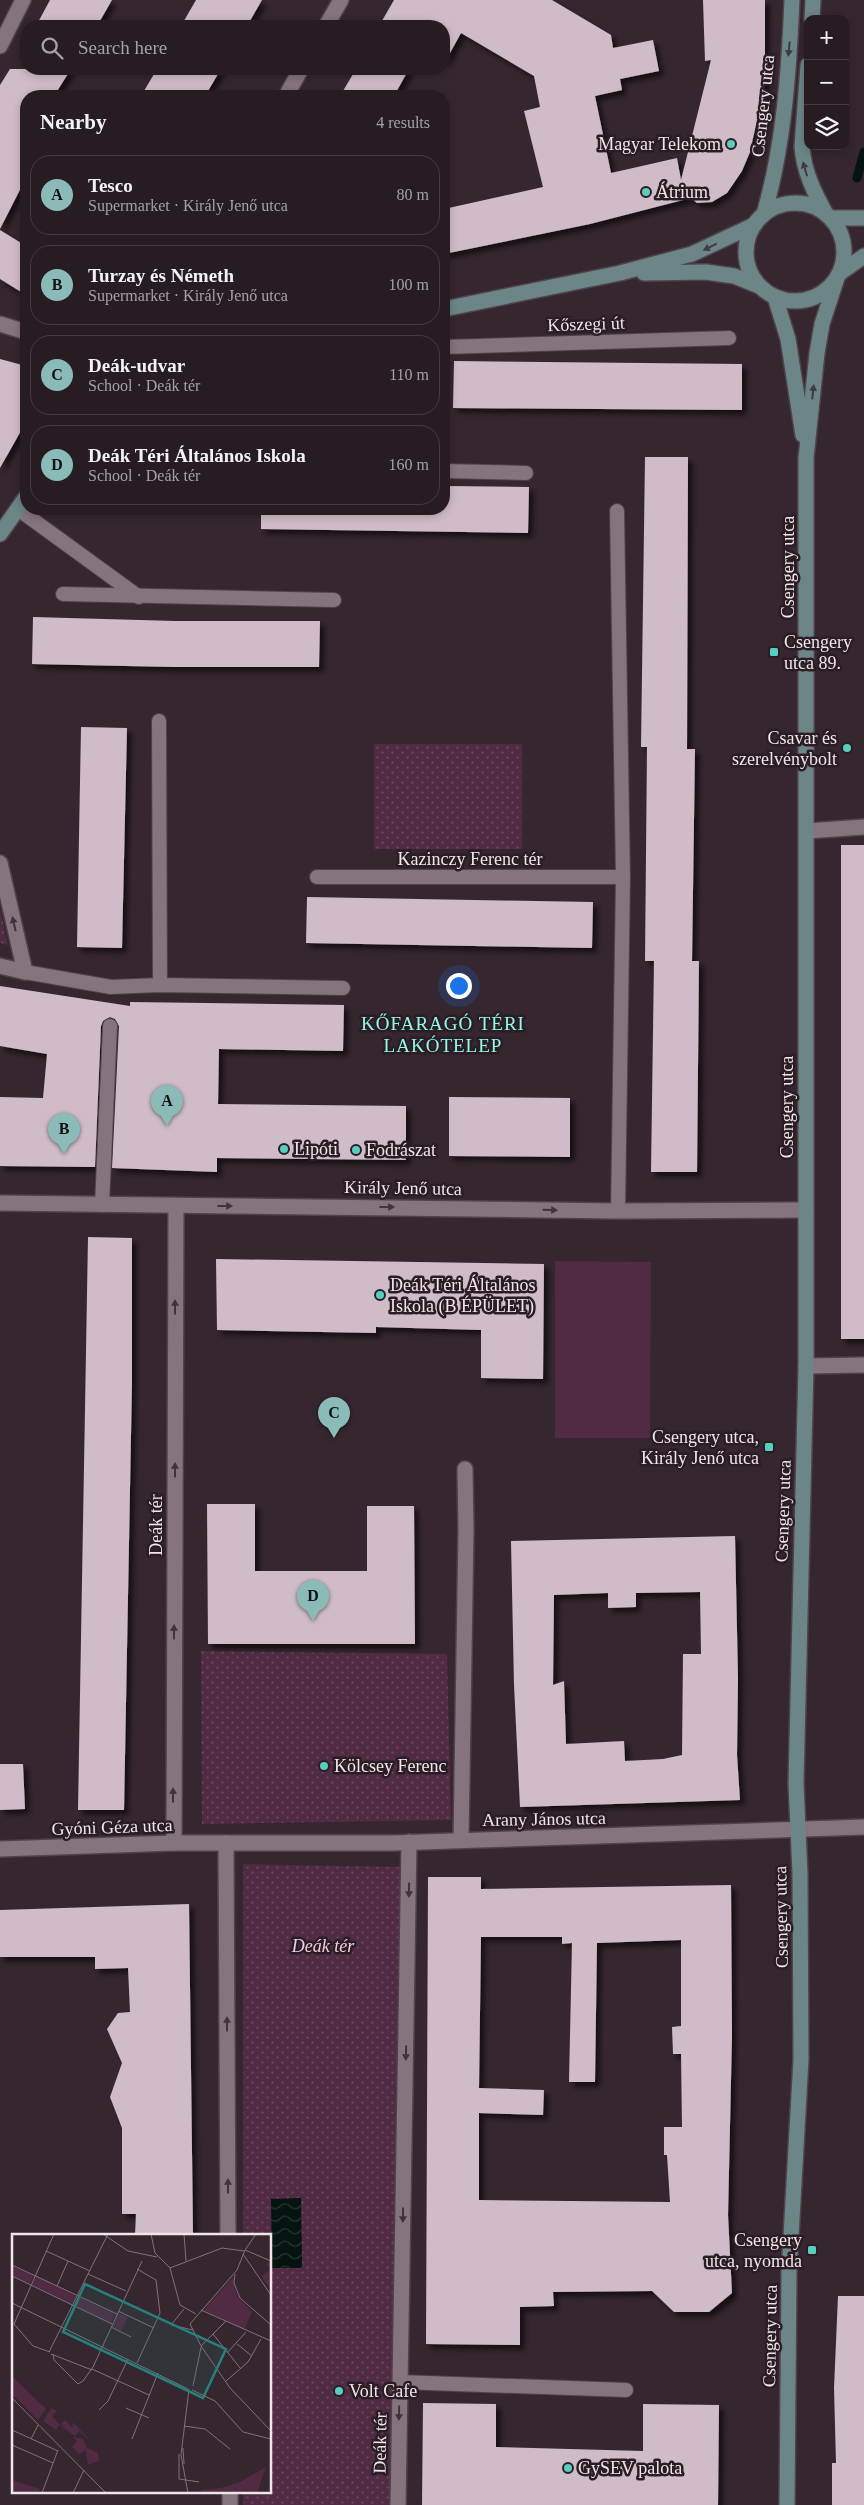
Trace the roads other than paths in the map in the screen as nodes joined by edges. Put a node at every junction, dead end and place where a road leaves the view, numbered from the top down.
1 (23, 0) edge
2 (341, 0) edge
3 (792, 0) edge
4 (813, 0) edge
5 (812, 15) edge
6 (329, 20) edge
7 (0, 46) edge
8 (298, 75) edge
9 (289, 90) edge
10 (805, 105) edge
11 (828, 216) junction
12 (864, 218) edge
13 (759, 219) junction
14 (864, 256) edge
15 (620, 273) junction
16 (838, 276) junction
17 (760, 287) junction
18 (775, 297) junction
19 (450, 308) edge
20 (0, 324) edge
21 (20, 330) edge
22 (729, 338) dead end
23 (450, 347) edge
24 (806, 458) junction
25 (450, 471) edge
26 (526, 473) dead end
27 (20, 506) edge
28 (617, 511) dead end
29 (37, 515) edge
30 (0, 534) edge
31 (63, 594) dead end
32 (139, 597) junction
33 (334, 600) dead end
34 (159, 721) dead end
35 (864, 827) edge
36 (807, 831) junction
37 (0, 863) edge
38 (623, 877) junction
39 (317, 878) dead end
40 (0, 966) edge
41 (25, 972) junction
42 (160, 985) junction
43 (343, 988) dead end
44 (110, 1026) dead end
45 (0, 1203) edge
46 (102, 1205) junction
47 (176, 1206) junction
48 (806, 1210) junction
49 (618, 1211) junction
50 (864, 1365) edge
51 (806, 1366) junction
52 (465, 1469) dead end
53 (864, 1827) edge
54 (798, 1830) junction
55 (461, 1840) junction
56 (409, 1842) junction
57 (174, 1843) junction
58 (226, 1843) junction
59 (0, 1848) edge
60 (228, 2234) edge
61 (400, 2382) junction
62 (626, 2390) dead end
63 (230, 2492) edge
64 (230, 2505) edge
65 (398, 2505) edge
66 (787, 2505) edge

1 - 7 street
2 - 6 street
3 -> 13 main road, Csengery utca
4 - 5 main road
8 - 9 street
11 -> 10 main road
11 - 12 main road
11 - 13 main road
11 - 16 main road
13 -> 15 main road
13 - 17 main road
14 - 16 main road
15 - 17 main road
15 - 19 main road
16 - 18 main road
24 -> 16 main road, Csengery utca
17 - 18 main road
18 - 24 main road, Csengery utca
20 - 21 street
22 - 23 lane, Kőszegi út
24 - 36 main road, Csengery utca
25 - 26 lane
27 - 30 main road
28 - 38 lane
29 - 32 lane
31 - 32 lane
32 - 33 lane
34 - 42 lane
35 - 36 street
36 - 48 main road, Csengery utca
41 -> 37 street
38 - 39 lane, Kazinczy Ferenc tér
38 - 49 lane
40 - 41 street
41 - 42 lane
42 - 43 lane
44 - 46 lane
45 - 46 street, Király Jenő utca
46 - 47 street, Király Jenő utca
47 -> 49 street, Király Jenő utca
57 -> 47 street, Deák tér
48 - 49 street, Király Jenő utca
48 - 51 main road, Csengery utca
50 - 51 street
51 - 54 main road, Csengery utca
52 - 55 street
53 - 54 street, Arany János utca
54 - 55 street, Arany János utca
54 - 66 main road, Csengery utca
55 - 56 street, Arany János utca
56 - 58 street, Arany János utca
56 -> 61 street, Deák tér
57 - 58 street, Gyóni Géza utca
57 - 59 street, Gyóni Géza utca
60 -> 58 street
61 - 62 lane
61 -> 65 street, Deák tér
63 - 64 street

